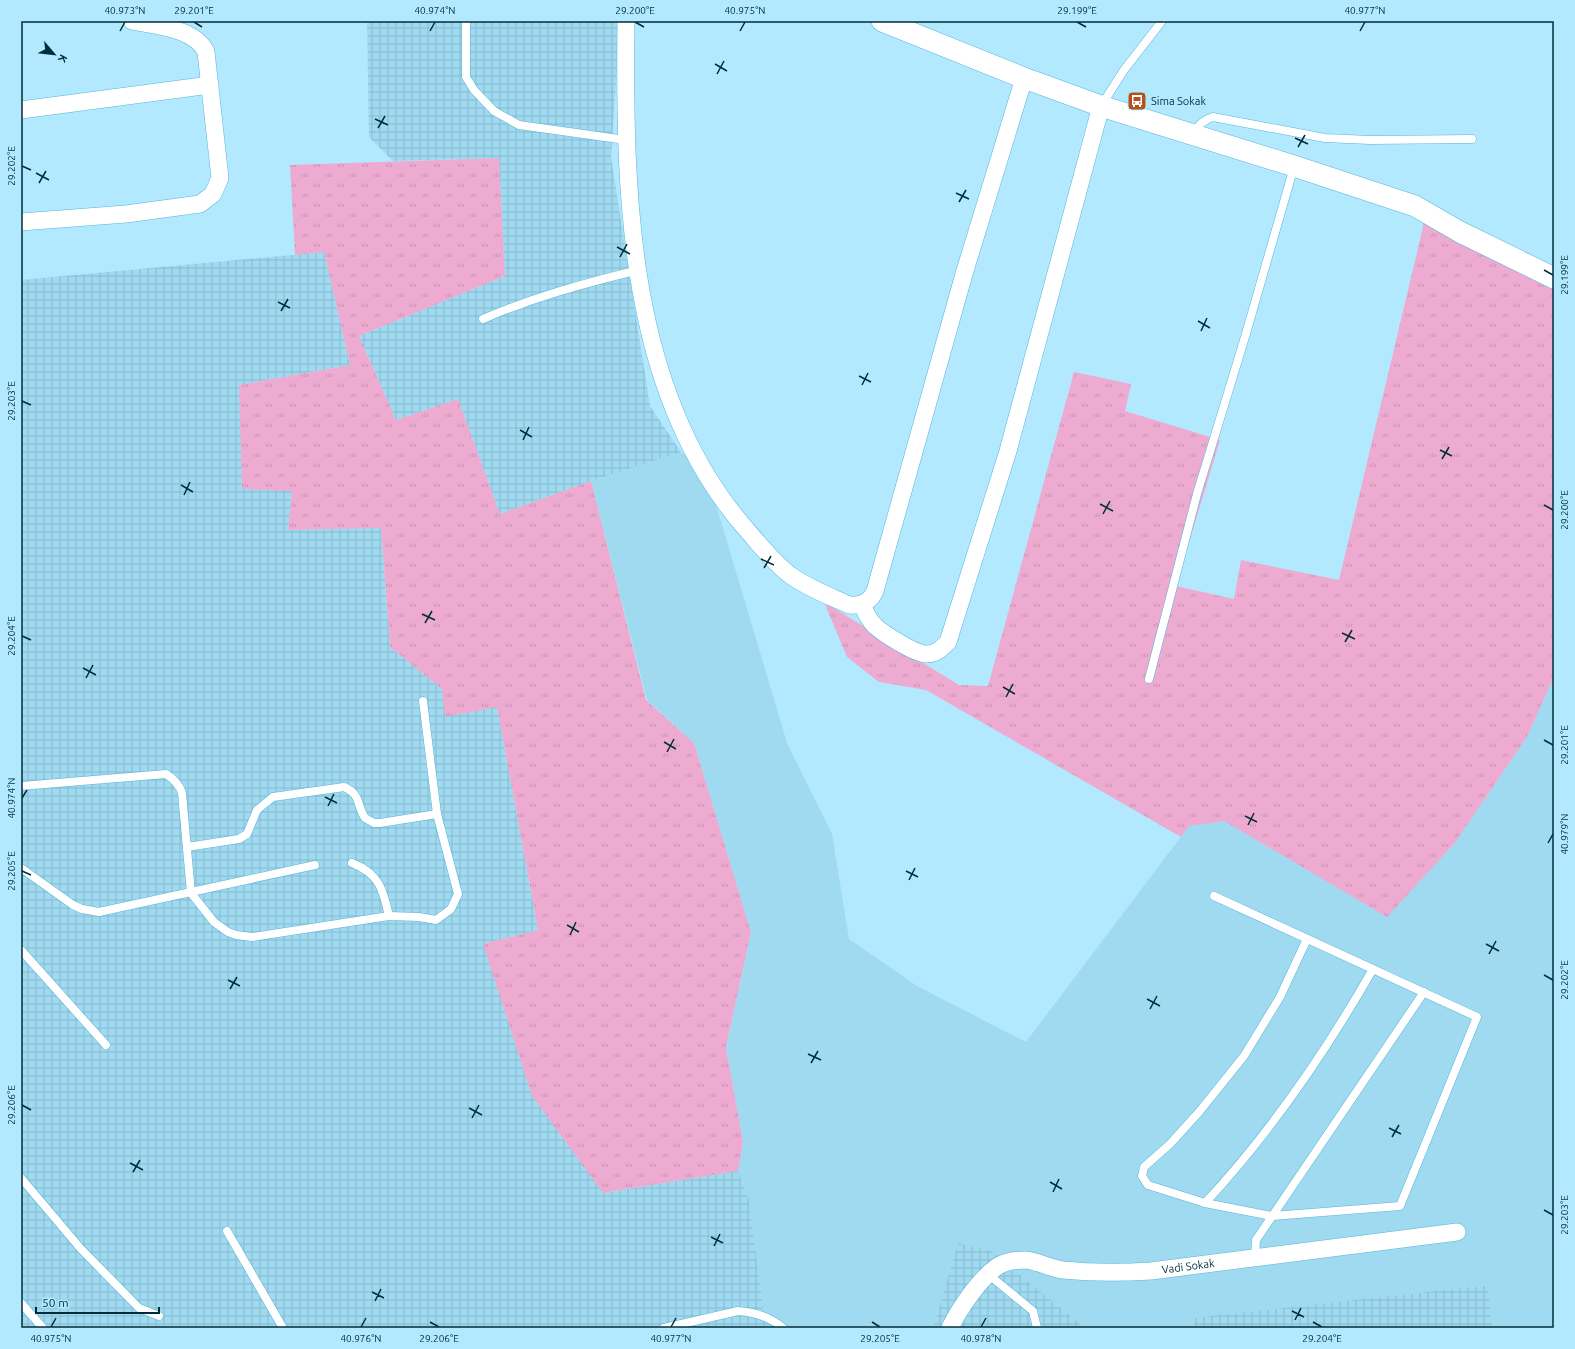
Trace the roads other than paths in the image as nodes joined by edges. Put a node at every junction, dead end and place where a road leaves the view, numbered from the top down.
1 (132, 21) edge
2 (466, 21) edge
3 (626, 21) edge
4 (882, 21) edge
5 (1162, 21) edge
6 (1024, 78) junction
7 (210, 85) junction
8 (1100, 106) junction
9 (21, 110) edge
10 (1194, 136) junction
11 (626, 140) junction
12 (1472, 140) dead end
13 (1294, 166) junction
14 (21, 222) edge
15 (639, 270) junction
16 (1554, 278) edge
17 (483, 319) dead end
18 (862, 604) junction
19 (1150, 680) dead end
20 (423, 701) dead end
21 (21, 786) edge
22 (437, 814) junction
23 (187, 847) junction
24 (352, 863) dead end
25 (315, 865) dead end
26 (21, 868) edge
27 (191, 893) junction
28 (1214, 896) dead end
29 (389, 916) junction
30 (1307, 939) junction
31 (21, 950) edge
32 (1373, 969) junction
33 (1424, 992) junction
34 (106, 1045) dead end
35 (21, 1178) edge
36 (1205, 1203) junction
37 (1272, 1216) junction
38 (227, 1231) dead end
39 (1457, 1232) dead end
40 (1256, 1257) junction
41 (989, 1274) junction
42 (21, 1303) edge
43 (159, 1316) dead end
44 (43, 1328) edge
45 (283, 1328) edge
46 (664, 1328) edge
47 (783, 1328) edge
48 (950, 1328) edge
49 (1037, 1328) edge

1 - 7 street
2 - 11 lane
3 - 11 street
4 - 6 street
5 - 8 lane
6 - 8 street
6 - 18 street
7 - 9 street
7 - 14 street
8 - 10 street
8 - 18 street
10 - 12 lane
10 - 13 street
11 - 15 street
13 - 16 street
13 - 19 lane
15 - 17 lane
15 - 18 street
20 - 22 lane
21 - 23 lane
22 - 23 lane
22 - 29 lane
23 - 27 lane
24 - 29 lane
25 - 27 lane
26 - 27 lane
27 - 29 lane
28 - 30 lane
30 - 32 lane
30 - 36 lane
31 - 34 lane
32 - 33 lane
32 - 36 lane
33 - 37 lane
33 - 37 lane
35 - 43 lane
36 - 37 lane
37 - 40 lane
38 - 45 lane
39 - 40 street, Vadi Sokak
40 - 41 street, Vadi Sokak
41 - 48 street, Vadi Sokak
41 - 49 lane
42 - 44 lane
46 - 47 lane

